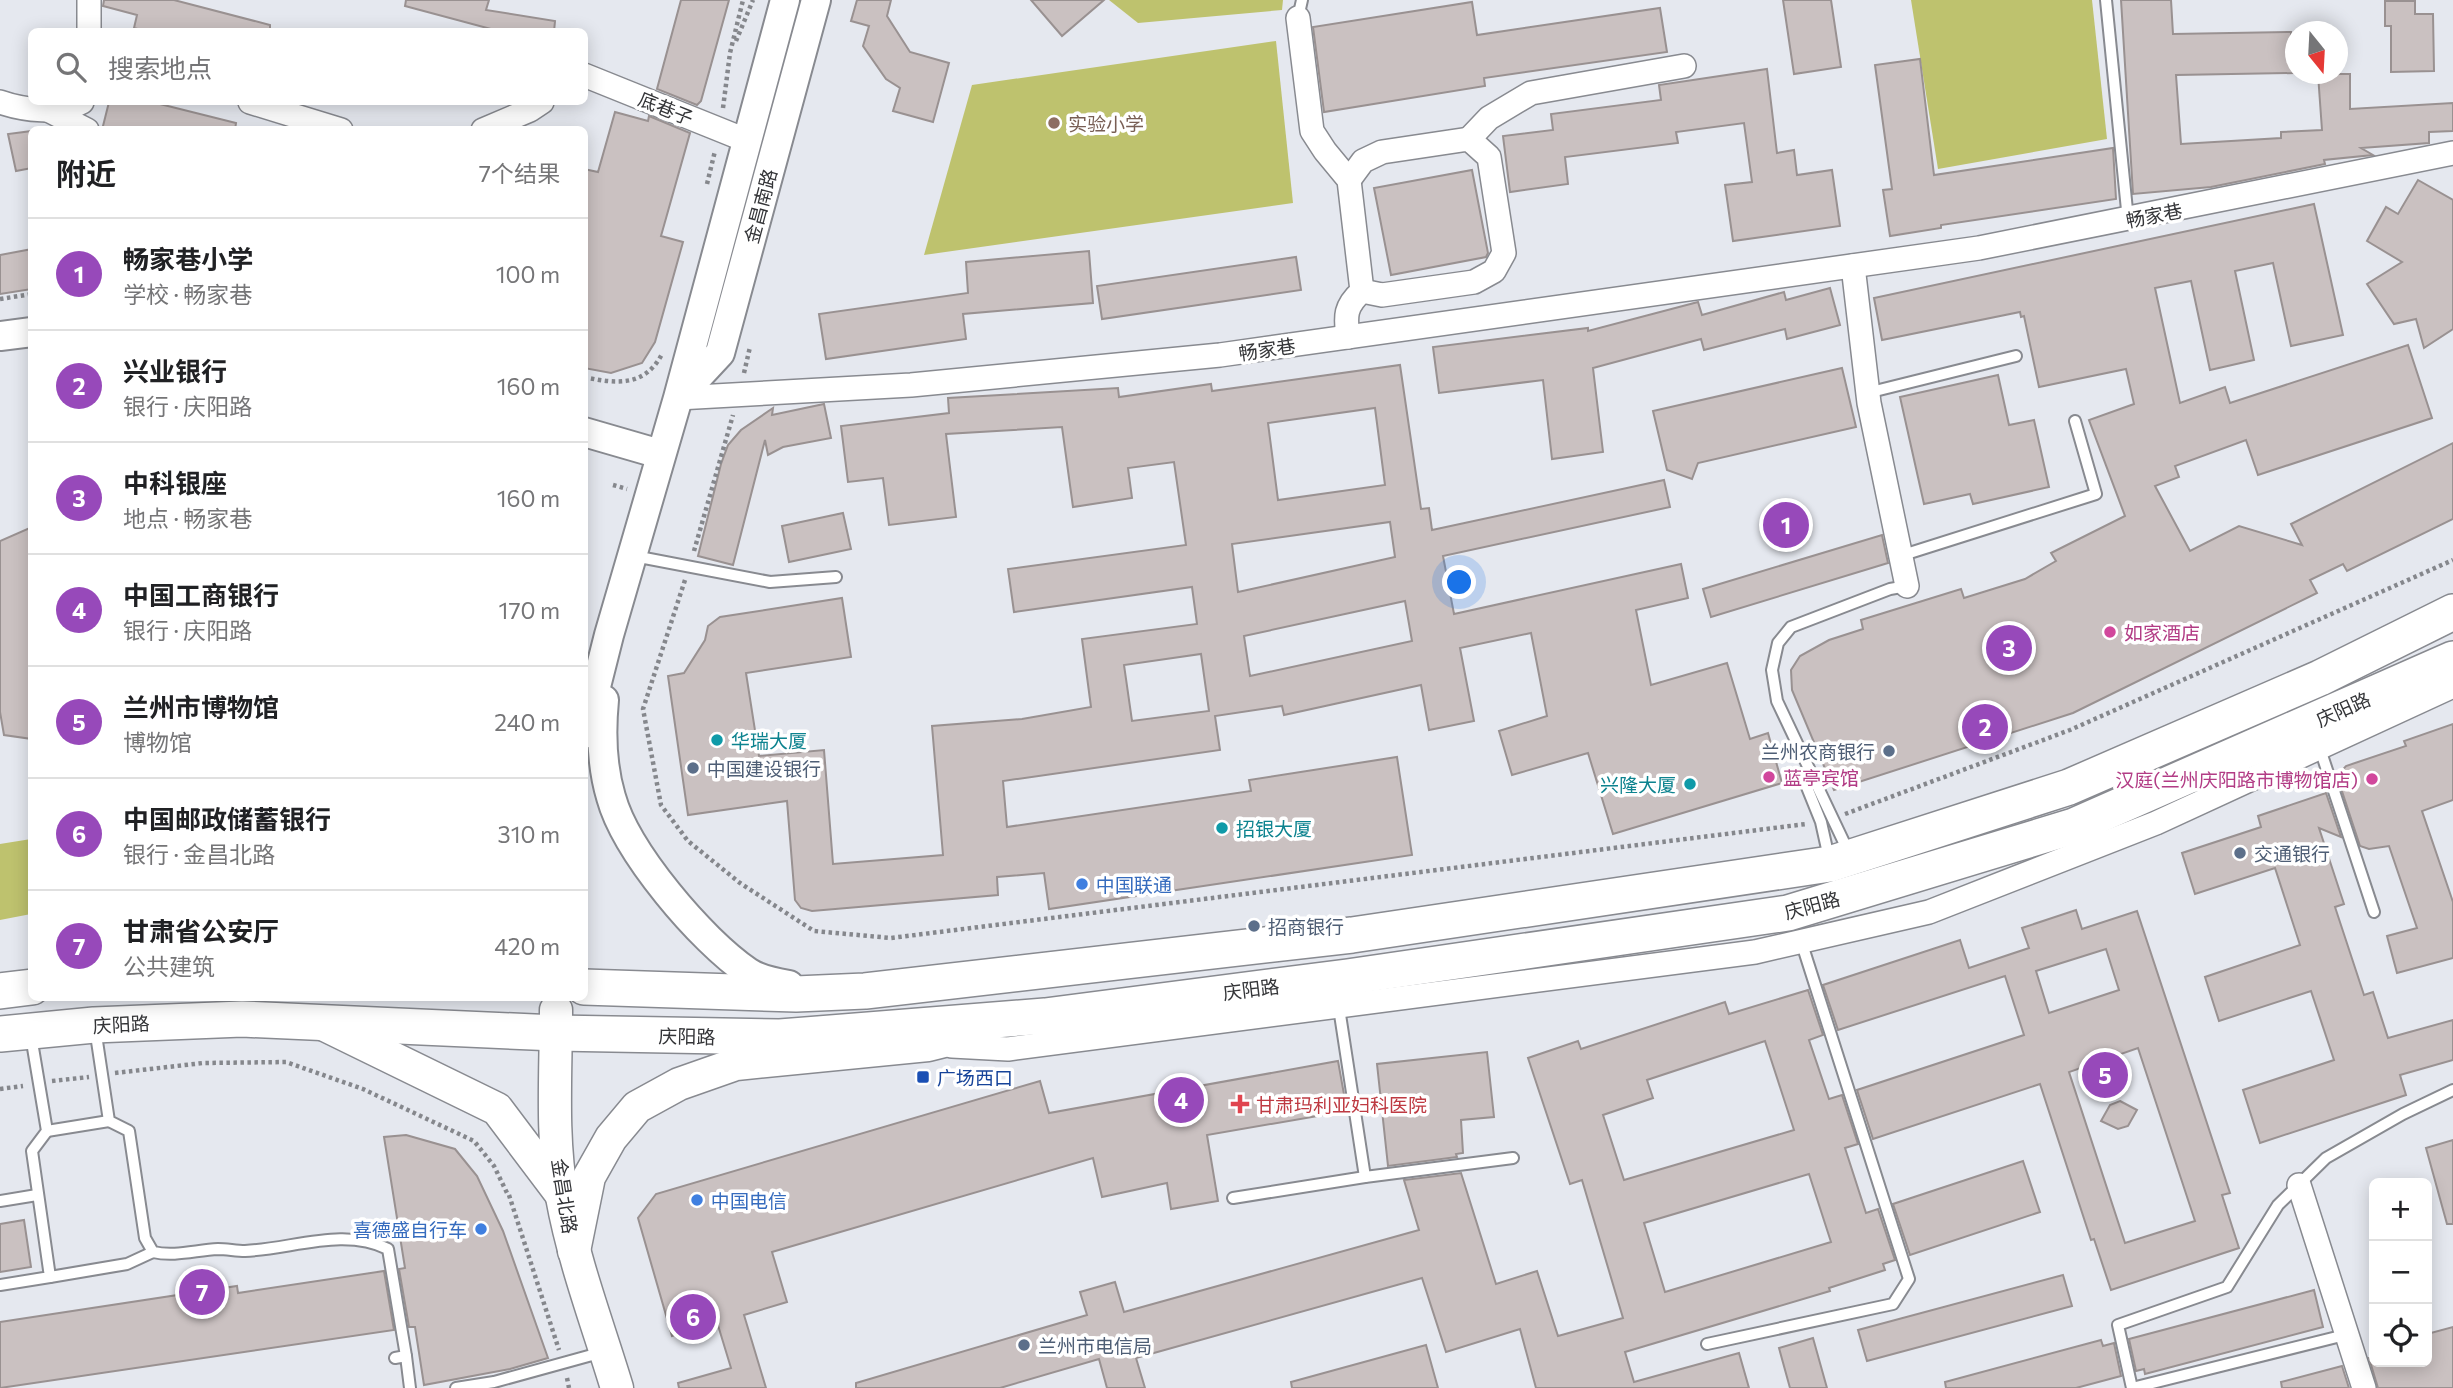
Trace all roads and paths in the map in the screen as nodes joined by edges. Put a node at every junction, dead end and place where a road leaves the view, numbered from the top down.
1 (89, 0) edge
2 (743, 0) edge
3 (753, 0) edge
4 (785, 0) edge
5 (816, 0) edge
6 (2106, 0) edge
7 (1300, 9) edge
8 (89, 28) edge
9 (730, 53) junction
10 (1684, 66) dead end
11 (588, 77) edge
12 (0, 102) edge
13 (76, 105) edge
14 (260, 105) edge
15 (537, 105) edge
16 (44, 108) junction
17 (79, 126) edge
18 (328, 126) edge
19 (492, 126) edge
20 (720, 130) junction
21 (1469, 139) junction
22 (747, 141) junction
23 (2453, 153) edge
24 (1349, 180) junction
25 (703, 198) dead end
26 (2128, 220) junction
27 (1853, 266) junction
28 (1362, 291) junction
29 (28, 295) edge
30 (0, 299) edge
31 (28, 332) edge
32 (0, 336) edge
33 (1348, 337) junction
34 (752, 341) dead end
35 (666, 347) dead end
36 (2015, 356) dead end
37 (588, 377) edge
38 (1867, 393) junction
39 (739, 394) junction
40 (678, 398) junction
41 (2075, 421) dead end
42 (588, 433) edge
43 (660, 454) junction
44 (631, 555) junction
45 (1900, 556) junction
46 (2453, 560) edge
47 (689, 567) junction
48 (836, 577) dead end
49 (1907, 586) joint
50 (2453, 612) edge
51 (609, 635) junction
52 (2453, 659) edge
53 (588, 675) edge
54 (2453, 686) edge
55 (588, 718) edge
56 (2320, 749) junction
57 (1802, 775) dead end
58 (1832, 818) junction
59 (1821, 822) junction
60 (1841, 861) junction
61 (2374, 912) dead end
62 (1801, 941) junction
63 (588, 987) edge
64 (28, 988) edge
65 (865, 990) junction
66 (0, 991) edge
67 (1339, 1008) junction
68 (556, 1013) edge
69 (1045, 1016) junction
70 (316, 1021) junction
71 (94, 1025) junction
72 (15, 1032) edge
73 (928, 1045) junction
74 (103, 1075) junction
75 (38, 1083) junction
76 (0, 1089) edge
77 (2453, 1090) edge
78 (109, 1121) junction
79 (47, 1131) junction
80 (1513, 1158) dead end
81 (1365, 1177) junction
82 (2299, 1185) junction
83 (37, 1195) junction
84 (562, 1195) junction
85 (1233, 1198) dead end
86 (0, 1201) edge
87 (574, 1251) junction
88 (153, 1252) junction
89 (50, 1277) junction
90 (0, 1285) edge
91 (2345, 1335) junction
92 (1707, 1344) dead end
93 (606, 1351) junction
94 (562, 1363) junction
95 (410, 1388) edge
96 (456, 1388) edge
97 (569, 1388) edge
98 (617, 1388) edge
99 (2132, 1388) edge
100 (2364, 1388) edge

1 - 8 street
2 - 9 path
3 - 9 path
4 - 22 street, 金昌南路
5 - 40 street, 金昌南路
6 - 26 lane
7 - 24 street
9 - 20 path
10 - 21 street
11 - 20 street, 底巷子
12 - 16 street
13 - 16 street
14 - 18 street
15 - 19 street
16 - 17 street
20 - 22 street, 底巷子
20 - 25 path
21 - 24 street
21 - 28 street
22 - 40 street, 金昌南路
23 - 26 street, 畅家巷
24 - 28 street
26 - 27 street, 畅家巷
27 - 33 street, 畅家巷
27 - 38 street
28 - 33 street
29 - 30 path
31 - 32 street
33 - 39 street, 畅家巷
34 - 39 path
35 - 37 path
36 - 38 lane
38 - 45 street
39 - 40 street, 畅家巷
39 - 47 path
40 - 43 street, 金昌南路
41 - 45 lane
42 - 43 street
43 - 44 street, 金昌南路
44 - 47 lane
44 - 51 street, 金昌南路
45 - 49 street
46 - 58 path
47 - 48 lane
47 - 59 path
49 - 58 lane
50 - 60 main road, 庆阳路
51 - 53 street
51 - 55 street, 金昌南路
51 - 65 street
52 - 69 main road, 庆阳路
54 - 56 street
56 - 61 lane
56 - 62 street
57 - 59 lane
58 - 60 lane
59 - 60 lane
60 - 65 main road, 庆阳路
62 - 67 street
62 - 92 lane
63 - 65 main road, 庆阳路
64 - 66 main road
67 - 73 street
67 - 81 lane
68 - 69 main road, 庆阳路
68 - 70 main road, 庆阳路
68 - 84 main road, 金昌北路
69 - 73 main road
70 - 71 main road, 庆阳路
70 - 84 main road
71 - 72 main road, 庆阳路
71 - 74 lane
72 - 75 lane
73 - 87 main road
74 - 75 path
74 - 78 lane
74 - 94 path
75 - 76 path
75 - 79 lane
77 - 82 lane
78 - 79 lane
78 - 88 lane
79 - 83 lane
80 - 81 lane
81 - 85 lane
82 - 91 street
82 - 99 lane
83 - 86 lane
83 - 89 lane
84 - 87 main road, 金昌北路
87 - 93 main road, 金昌北路
88 - 89 lane
88 - 95 lane
89 - 90 lane
91 - 99 lane
91 - 100 street
93 - 94 lane
93 - 98 main road, 金昌北路
94 - 96 lane
94 - 97 path

